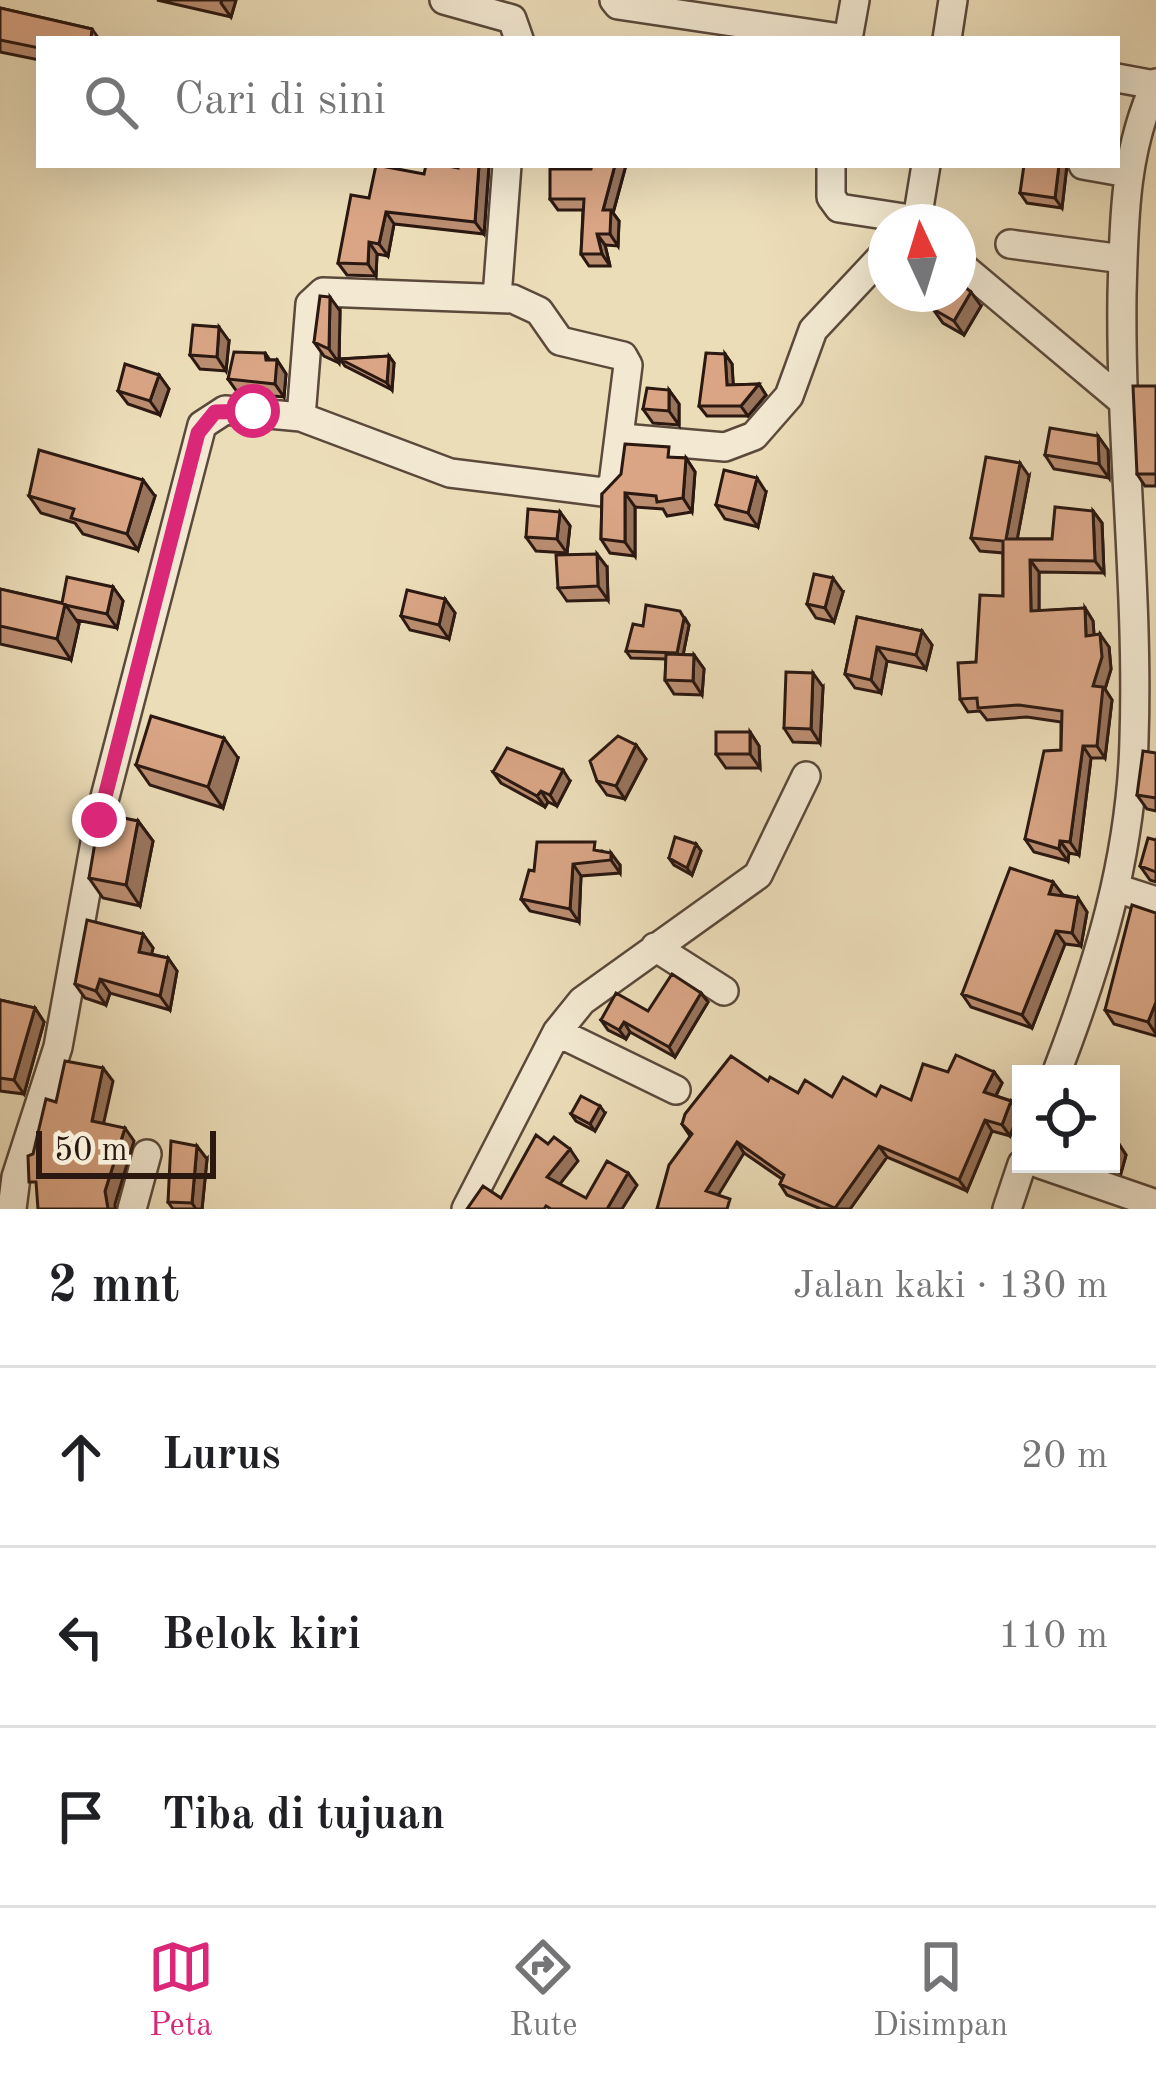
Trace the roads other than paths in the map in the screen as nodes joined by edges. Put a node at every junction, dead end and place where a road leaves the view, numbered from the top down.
1 (443, 0) edge
2 (614, 0) edge
3 (854, 0) edge
4 (953, 0) edge
5 (498, 6) edge
6 (520, 36) edge
7 (828, 36) edge
8 (848, 36) edge
9 (947, 36) edge
10 (1120, 78) edge
11 (1156, 84) edge
12 (507, 168) edge
13 (831, 168) edge
14 (926, 168) edge
15 (1100, 168) edge
16 (1128, 173) junction
17 (1010, 244) dead end
18 (1123, 259) junction
19 (868, 271) edge
20 (976, 278) edge
21 (497, 297) junction
22 (1120, 399) junction
23 (301, 417) junction
24 (622, 438) junction
25 (806, 776) dead end
26 (1119, 889) junction
27 (1156, 901) edge
28 (655, 947) junction
29 (724, 991) dead end
30 (557, 1032) junction
31 (1059, 1065) edge
32 (676, 1090) dead end
33 (146, 1154) dead end
34 (1019, 1173) edge
35 (1066, 1173) edge
36 (1156, 1204) edge
37 (12, 1209) edge
38 (132, 1209) edge
39 (466, 1209) edge
40 (1006, 1209) edge

1 - 5 street
2 - 7 street
3 - 8 street
4 - 9 street
5 - 6 street
10 - 11 street
11 - 16 street
12 - 21 street
13 - 14 street
15 - 16 street
16 - 18 street
17 - 18 street
18 - 22 street
19 - 24 street
20 - 22 street
21 - 23 street
21 - 24 street
22 - 26 street
23 - 24 street
23 - 37 street
25 - 28 street
26 - 27 street
26 - 31 street
28 - 29 street
28 - 30 street
30 - 32 street
30 - 39 street
33 - 38 street
34 - 40 street
35 - 36 street

